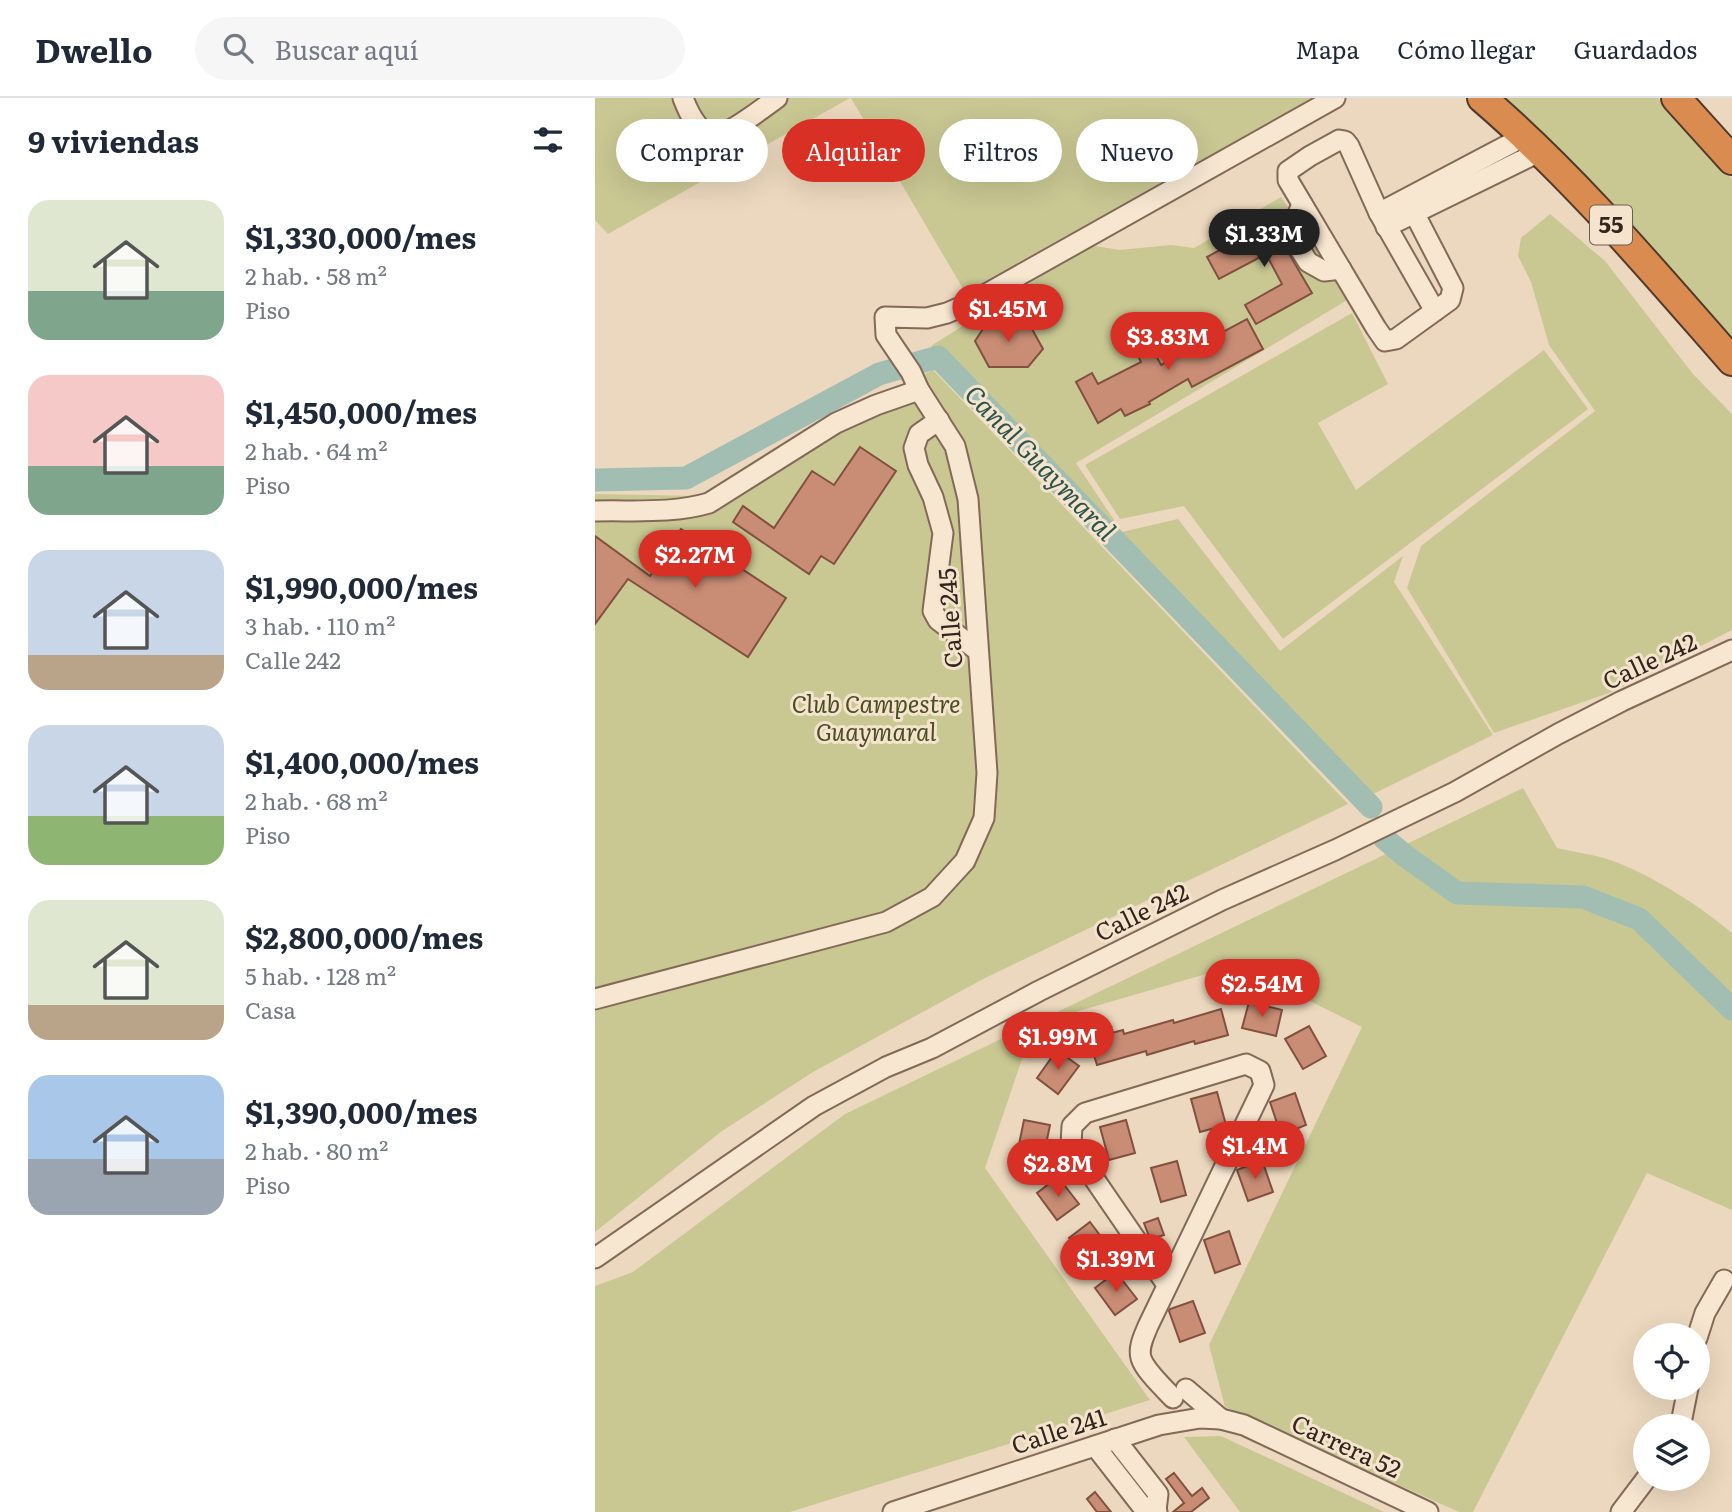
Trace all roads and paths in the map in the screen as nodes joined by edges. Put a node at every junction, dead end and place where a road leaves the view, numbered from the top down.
1 (683, 98) edge
2 (776, 98) edge
3 (1335, 98) edge
4 (1482, 98) edge
5 (1681, 99) edge
6 (1533, 144) junction
7 (1732, 160) edge
8 (1411, 206) junction
9 (1383, 220) junction
10 (1435, 311) junction
11 (1732, 361) edge
12 (915, 381) junction
13 (939, 420) junction
14 (595, 511) edge
15 (1732, 650) edge
16 (978, 652) junction
17 (595, 999) edge
18 (595, 1258) edge
19 (1724, 1280) dead end
20 (1167, 1285) junction
21 (1702, 1323) edge
22 (1179, 1394) junction
23 (1200, 1418) junction
24 (1221, 1419) junction
25 (1244, 1425) joint
26 (1115, 1439) junction
27 (1095, 1446) junction
28 (1638, 1491) edge
29 (1157, 1511) edge
30 (893, 1512) edge
31 (1428, 1512) edge
32 (1621, 1512) edge

1 - 2 street
3 - 12 street, Calle 245
4 - 6 highway, 55
5 - 7 highway
6 - 8 street
6 - 11 highway, 55
8 - 9 street
8 - 10 street
9 - 10 street
9 - 10 street
12 - 13 street, Calle 245
12 - 14 street
13 - 16 street, Calle 245
13 - 16 street
15 - 18 street, Calle 242
16 - 17 street, Calle 245
19 - 21 street
20 - 20 street
20 - 22 street
22 - 23 street
22 - 24 street
23 - 24 street, Calle 241
23 - 26 street, Calle 241
24 - 25 street, Calle 241
25 - 31 street, Carrera 52
26 - 27 street, Calle 241
26 - 29 street
27 - 29 street
27 - 30 street, Calle 241
28 - 32 street

